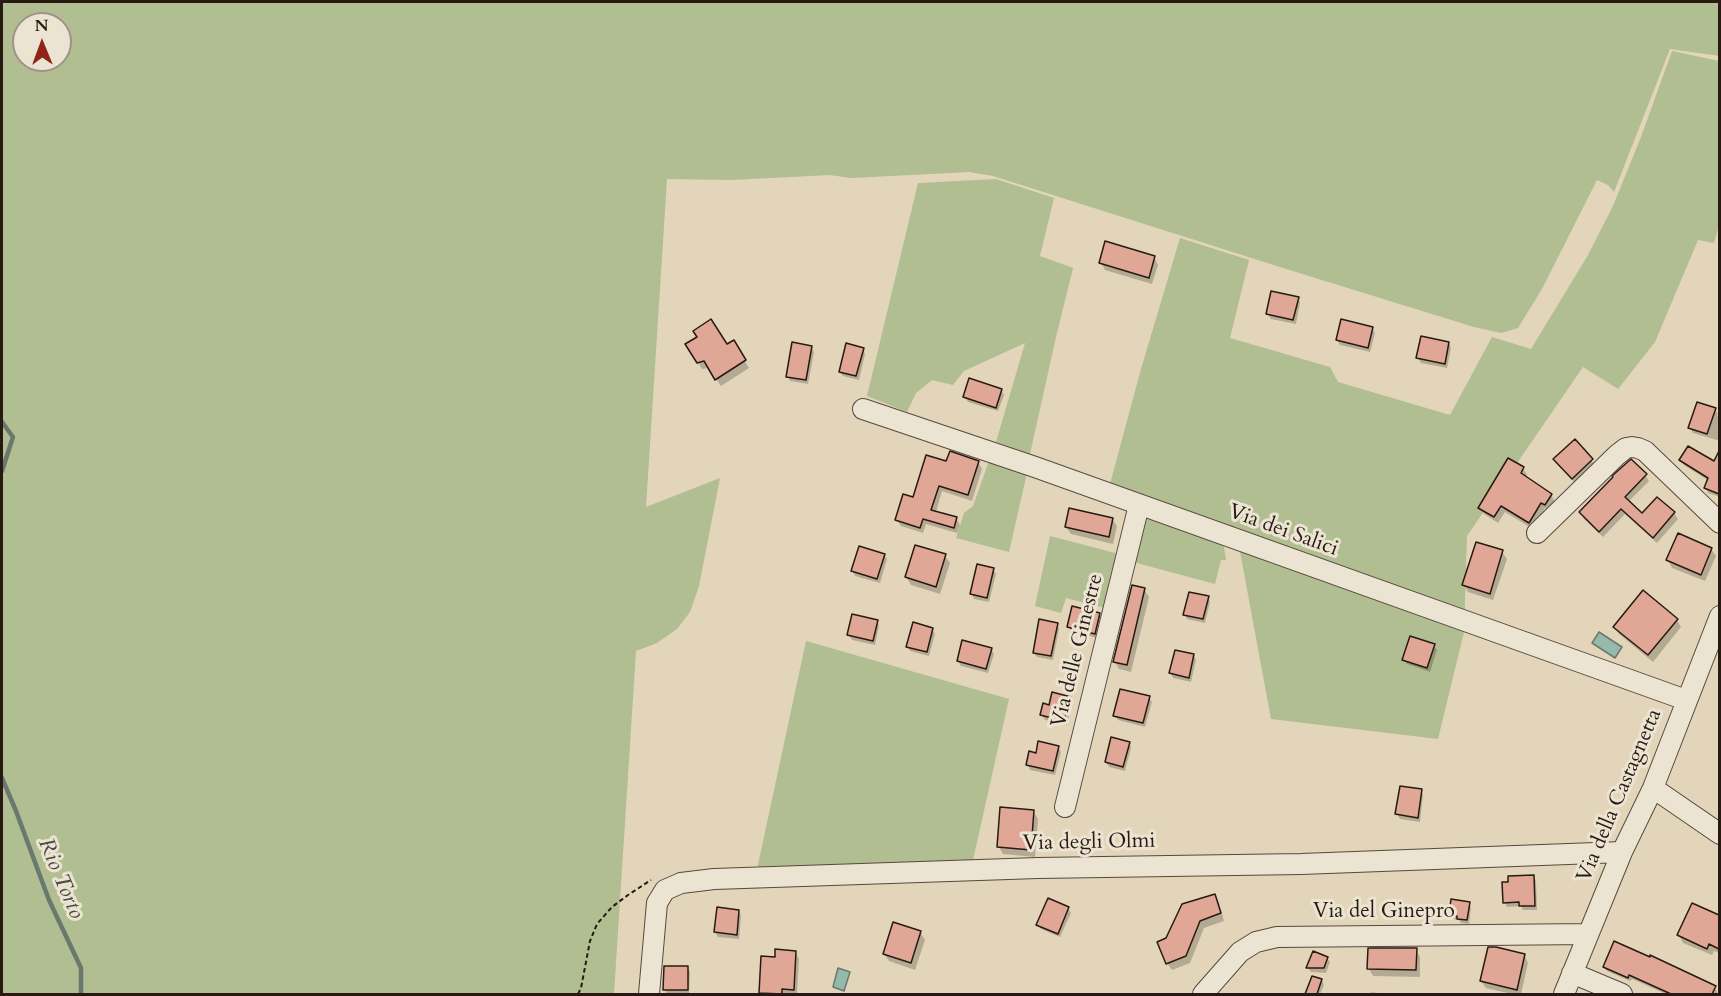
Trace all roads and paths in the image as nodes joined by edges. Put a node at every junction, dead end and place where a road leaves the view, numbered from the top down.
1 (862, 409) dead end
2 (1139, 505) junction
3 (1719, 523) edge
4 (1537, 533) dead end
5 (1719, 616) edge
6 (1686, 700) junction
7 (1653, 788) junction
8 (1065, 807) dead end
9 (1719, 834) edge
10 (1622, 852) junction
11 (658, 877) dead end
12 (1588, 934) junction
13 (1572, 973) junction
14 (578, 994) edge
15 (649, 994) edge
16 (1203, 994) edge
17 (1564, 994) edge
18 (1622, 994) edge

1 - 2 street, Via dei Salici
2 - 6 street, Via dei Salici
2 - 8 street, Via delle Ginestre
3 - 4 street
5 - 6 street, Via della Castagnetta
6 - 7 street, Via della Castagnetta
7 - 9 street
7 - 10 street, Via della Castagnetta
10 - 12 street, Via della Castagnetta
10 - 15 street, Via degli Olmi
11 - 14 path
12 - 13 street, Via della Castagnetta
12 - 16 street, Via del Ginepro
13 - 17 street, Via della Castagnetta
13 - 18 street

